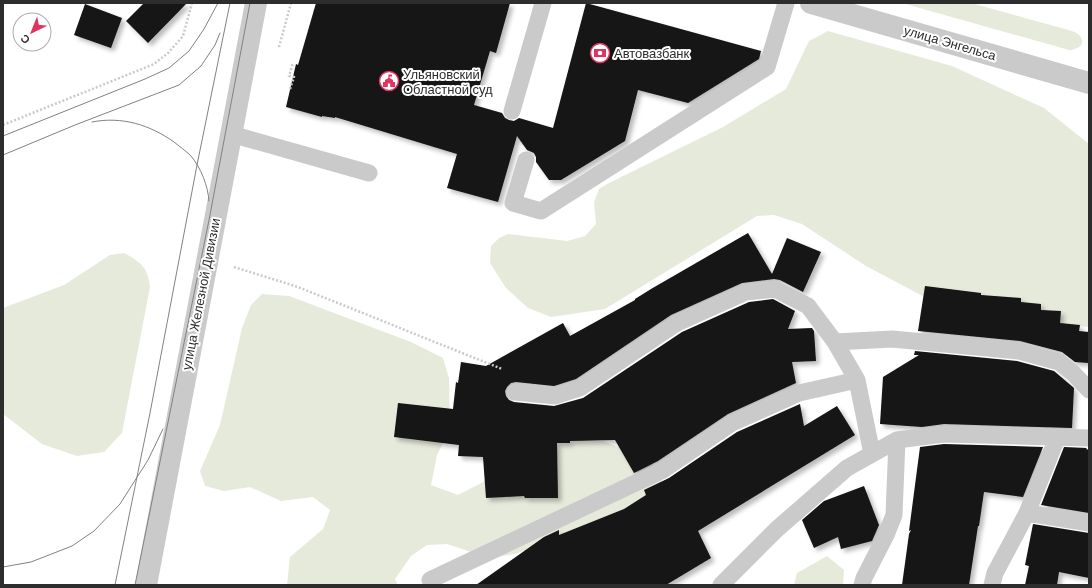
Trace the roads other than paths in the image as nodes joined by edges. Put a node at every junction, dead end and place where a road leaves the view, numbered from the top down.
1 (256, 3) edge
2 (543, 3) edge
3 (786, 3) edge
4 (811, 3) edge
5 (852, 9) edge
6 (1089, 83) edge
7 (512, 111) dead end
8 (231, 134) junction
9 (526, 160) dead end
10 (369, 173) dead end
11 (835, 342) junction
12 (857, 380) junction
13 (1089, 390) edge
14 (516, 392) road end
15 (1057, 438) junction
16 (1089, 438) edge
17 (898, 440) junction
18 (872, 454) junction
19 (1026, 513) junction
20 (1089, 523) edge
21 (430, 580) dead end
22 (146, 585) edge
23 (721, 585) edge
24 (862, 585) edge
25 (992, 585) edge

1 - 8 street, улица Железной Дивизии
2 - 7 lane
3 - 9 lane
4 - 5 street, улица Энгельса
5 - 6 street, улица Энгельса
8 - 10 lane
8 - 22 street, улица Железной Дивизии
11 - 12 lane
11 - 13 lane
11 - 14 lane
12 - 18 lane
12 - 21 lane
15 - 16 lane
15 - 17 lane
15 - 19 lane
17 - 18 lane
17 - 24 lane
18 - 23 lane
19 - 20 lane
19 - 25 lane

